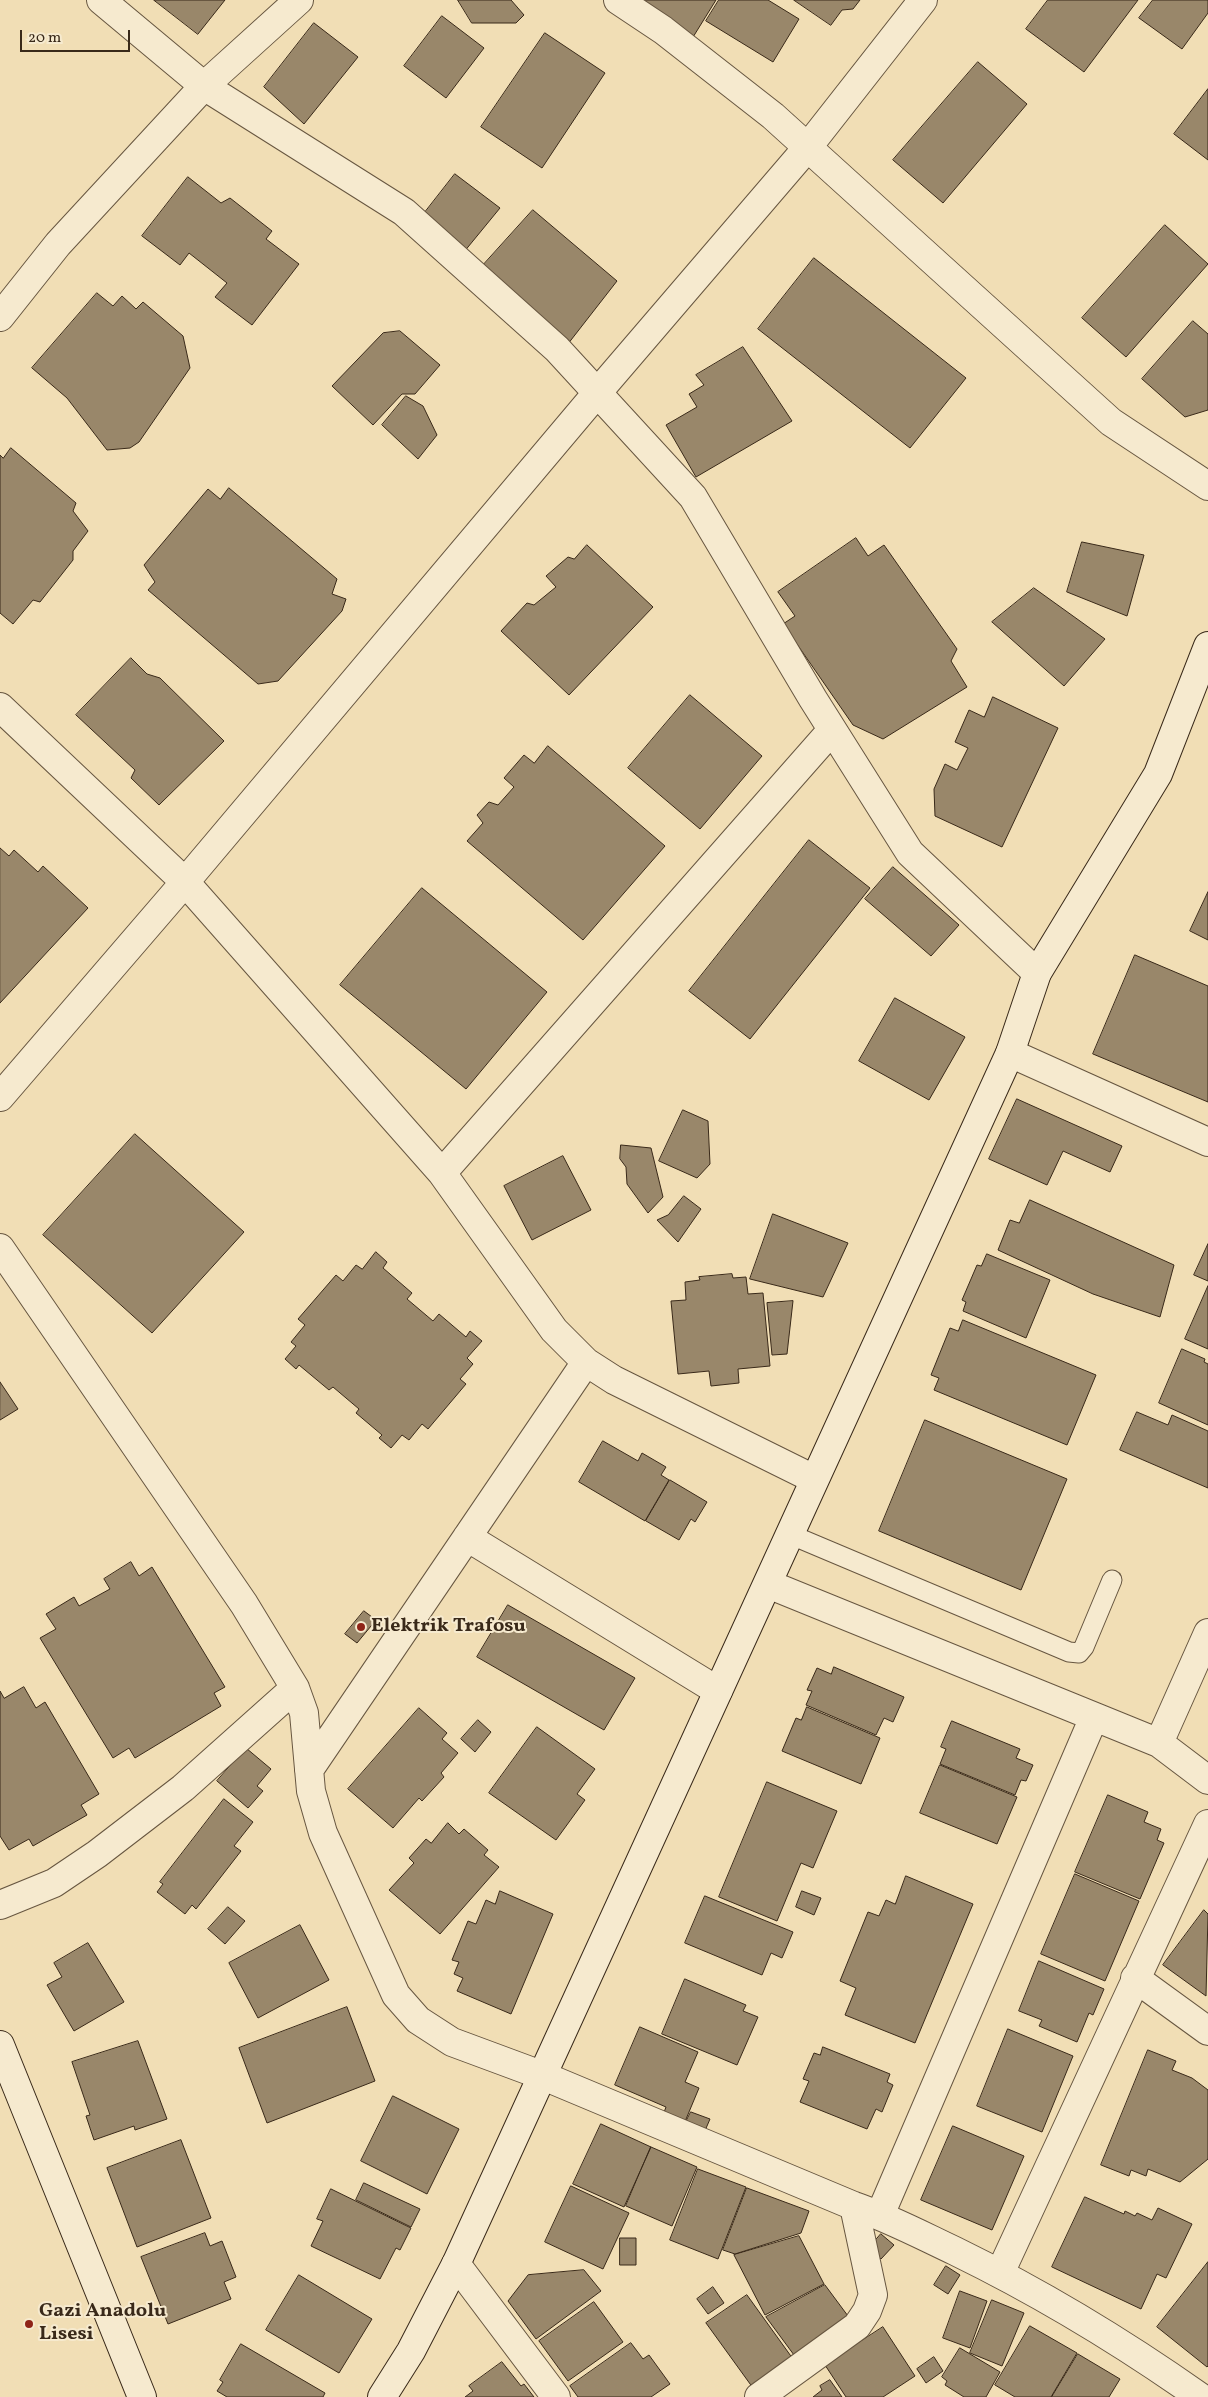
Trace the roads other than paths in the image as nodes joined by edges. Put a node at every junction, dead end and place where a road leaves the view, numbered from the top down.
1 (101, 0) edge
2 (299, 0) edge
3 (618, 0) edge
4 (924, 0) edge
5 (204, 86) junction
6 (808, 148) junction
7 (0, 317) edge
8 (597, 393) junction
9 (1208, 486) edge
10 (1208, 646) edge
11 (0, 707) edge
12 (832, 730) junction
13 (185, 882) junction
14 (1037, 973) junction
15 (1010, 1053) junction
16 (0, 1097) edge
17 (1208, 1142) edge
18 (442, 1173) junction
19 (0, 1248) edge
20 (586, 1362) junction
21 (814, 1479) junction
22 (789, 1534) junction
23 (467, 1537) junction
24 (1112, 1580) dead end
25 (768, 1584) junction
26 (1208, 1633) edge
27 (296, 1688) junction
28 (718, 1691) junction
29 (1094, 1717) junction
30 (1158, 1743) junction
31 (309, 1770) junction
32 (1208, 1780) edge
33 (1208, 1824) edge
34 (0, 1905) edge
35 (1135, 1978) junction
36 (1208, 2031) edge
37 (0, 2045) edge
38 (541, 2075) junction
39 (854, 2206) junction
40 (880, 2215) junction
41 (456, 2264) junction
42 (1000, 2273) junction
43 (142, 2397) edge
44 (382, 2397) edge
45 (556, 2397) edge
46 (759, 2397) edge
47 (1200, 2397) edge

1 - 5 street
2 - 5 street
3 - 6 street
4 - 6 street
5 - 7 street
5 - 8 street
6 - 8 street
6 - 9 street
8 - 12 street
8 - 13 street
10 - 14 street
11 - 13 street
12 - 14 street
12 - 18 street
13 - 16 street
13 - 18 street
14 - 15 street
15 - 17 street
15 - 21 street
18 - 20 street
19 - 27 street
20 - 21 street
20 - 23 street
21 - 22 street
22 - 24 lane
22 - 25 street
23 - 28 street
23 - 31 street
25 - 28 street
25 - 29 street
26 - 30 street
27 - 31 street
27 - 34 street
28 - 38 street
29 - 30 street
29 - 40 street
30 - 32 street
31 - 38 street
33 - 35 street
35 - 36 street
35 - 42 street
37 - 43 street
38 - 39 street
38 - 41 street
39 - 40 street
39 - 46 street
40 - 42 street
41 - 44 street
41 - 45 street
42 - 47 street

